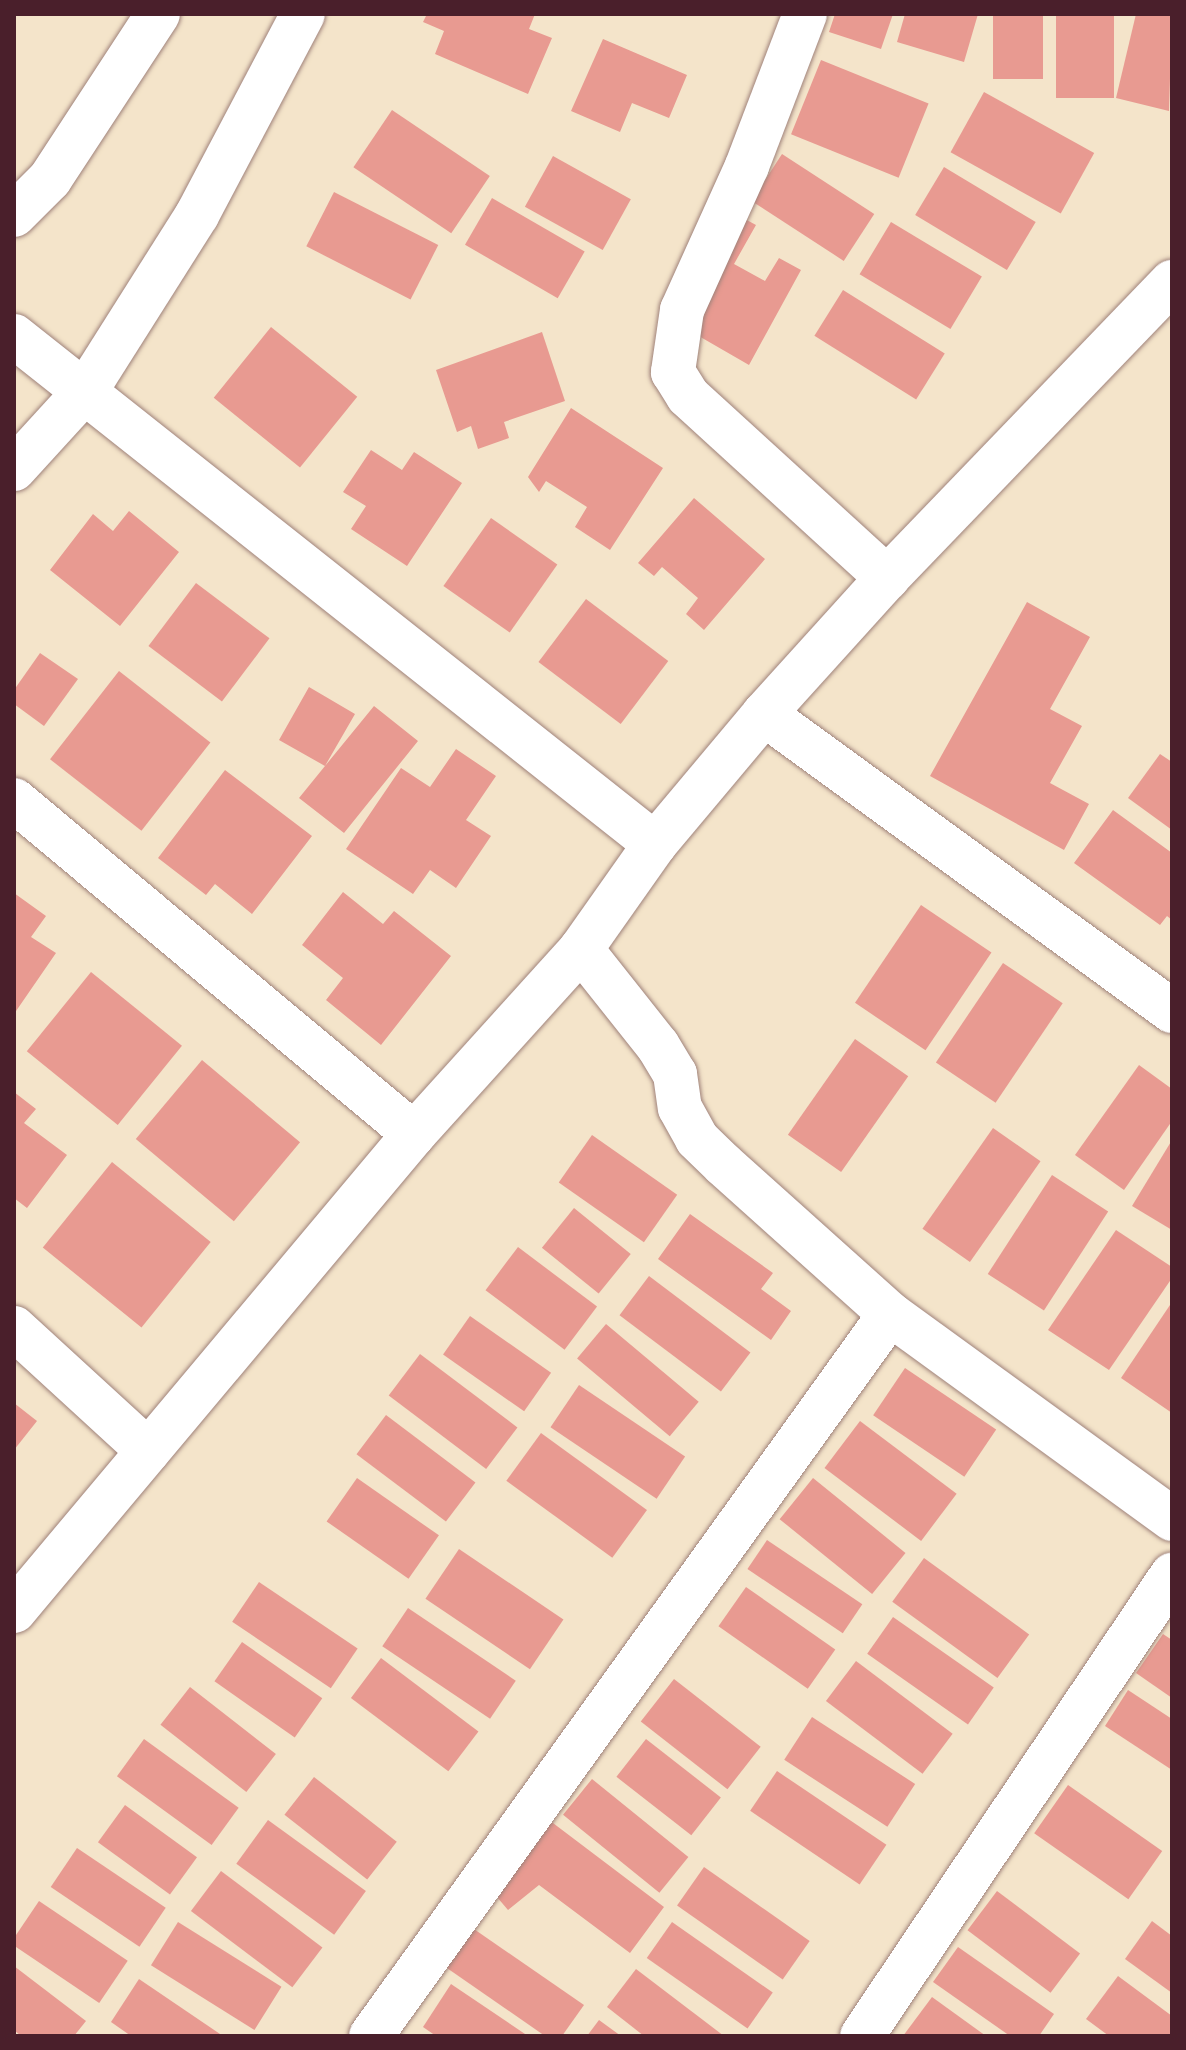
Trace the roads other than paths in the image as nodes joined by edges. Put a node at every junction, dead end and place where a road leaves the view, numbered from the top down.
1 (158, 14) edge
2 (303, 14) edge
3 (805, 14) edge
4 (14, 215) edge
5 (1172, 282) edge
6 (14, 336) edge
7 (87, 389) junction
8 (14, 469) edge
9 (887, 578) junction
10 (764, 714) junction
11 (14, 800) edge
12 (655, 844) junction
13 (581, 949) junction
14 (1172, 1011) edge
15 (414, 1134) junction
16 (890, 1314) junction
17 (14, 1328) edge
18 (148, 1451) junction
19 (1172, 1519) edge
20 (1172, 1575) edge
21 (14, 1611) edge
22 (371, 2036) edge
23 (862, 2036) edge

1 - 4 street
2 - 7 street
3 - 9 street
5 - 9 street
6 - 7 street
7 - 8 street
7 - 12 street
9 - 10 street
10 - 12 street
10 - 14 street
11 - 15 street
12 - 13 street
13 - 15 street
13 - 16 street
15 - 18 street
16 - 19 street
16 - 22 street
17 - 18 street
18 - 21 street
20 - 23 street

